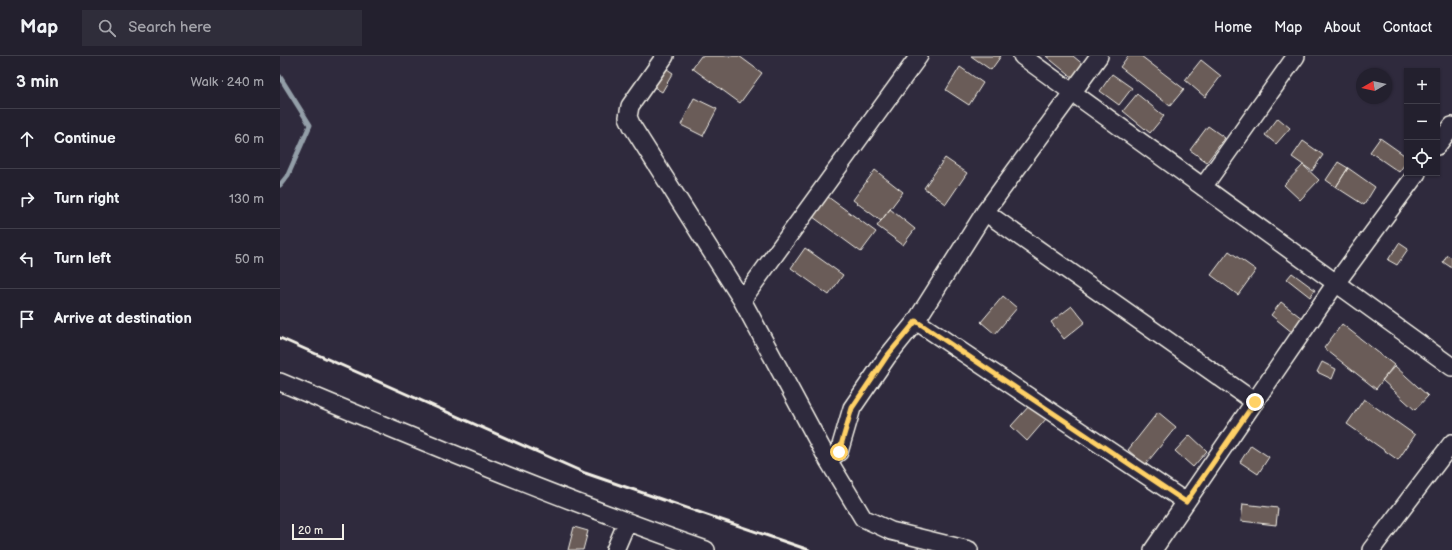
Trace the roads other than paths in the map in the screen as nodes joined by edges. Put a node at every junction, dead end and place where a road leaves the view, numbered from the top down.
1 (665, 56) edge
2 (919, 56) edge
3 (1022, 56) edge
4 (1099, 56) edge
5 (1296, 56) edge
6 (1072, 92) junction
7 (1452, 126) edge
8 (1440, 142) edge
9 (1415, 176) edge
10 (1203, 187) junction
11 (985, 212) junction
12 (1336, 283) junction
13 (742, 300) junction
14 (916, 321) junction
15 (1452, 367) edge
16 (280, 382) edge
17 (1255, 402) junction
18 (1452, 443) edge
19 (828, 460) junction
20 (1186, 502) junction
21 (627, 522) junction
22 (615, 550) edge
23 (706, 550) edge
24 (969, 550) edge
25 (1153, 550) edge
26 (1371, 550) edge

1 - 13 street
2 - 13 street
3 - 6 street
4 - 6 street
5 - 10 street
6 - 10 street
6 - 11 street
7 - 8 street
9 - 12 street
10 - 12 street
11 - 14 street
11 - 17 street
12 - 15 street
12 - 17 street
13 - 19 street
14 - 19 street
14 - 20 street
16 - 21 street
17 - 20 street
18 - 26 street
19 - 24 street
20 - 25 street
21 - 22 street
21 - 23 street

